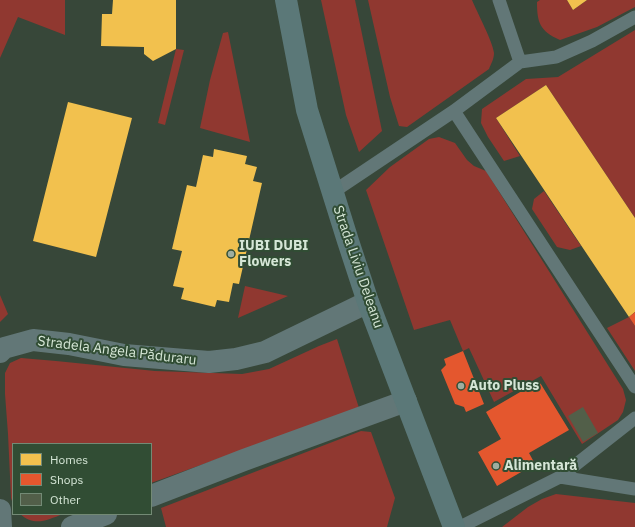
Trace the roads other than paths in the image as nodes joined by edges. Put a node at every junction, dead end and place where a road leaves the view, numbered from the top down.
1 (286, 0) edge
2 (499, 0) edge
3 (635, 17) edge
4 (520, 62) junction
5 (454, 111) junction
6 (333, 192) junction
7 (368, 302) junction
8 (0, 352) edge
9 (635, 387) edge
10 (406, 401) junction
11 (635, 418) edge
12 (560, 477) junction
13 (635, 489) edge
14 (152, 496) edge
15 (0, 510) edge
16 (103, 515) edge
17 (1, 527) edge
18 (72, 527) edge
19 (454, 527) edge
20 (460, 527) edge

1 - 6 main road, Strada Liviu Deleanu
2 - 4 lane
3 - 4 lane
4 - 5 lane
5 - 6 lane
5 - 9 lane
6 - 7 main road, Strada Liviu Deleanu
7 - 8 street, Stradela Angela Păduraru
7 - 10 main road, Strada Liviu Deleanu
10 - 14 street
10 - 19 main road, Strada Liviu Deleanu
11 - 12 lane
12 - 13 lane
12 - 20 lane
15 - 17 street
16 - 18 street

